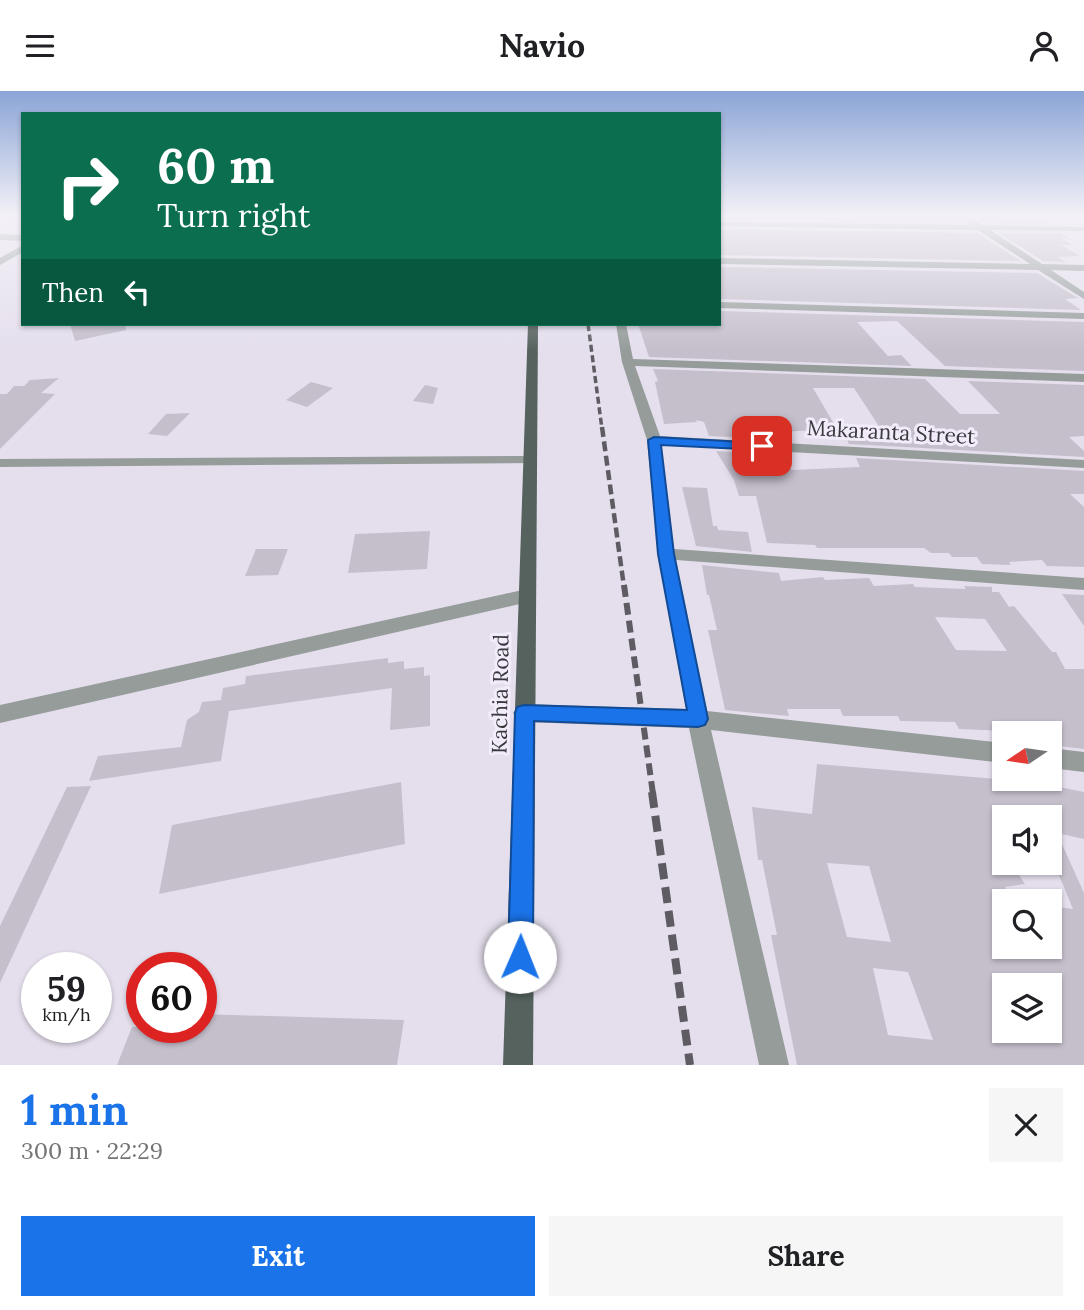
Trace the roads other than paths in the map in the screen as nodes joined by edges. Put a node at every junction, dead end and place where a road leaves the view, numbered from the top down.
1 (1029, 260) edge
2 (721, 261) edge
3 (1039, 267) junction
4 (1084, 268) edge
5 (1084, 296) edge
6 (721, 305) edge
7 (1084, 316) edge
8 (533, 326) edge
9 (621, 326) edge
10 (628, 362) junction
11 (1084, 378) edge
12 (654, 440) junction
13 (530, 460) junction
14 (0, 463) edge
15 (1084, 464) edge
16 (666, 554) junction
17 (1084, 584) edge
18 (527, 596) junction
19 (524, 713) junction
20 (0, 715) edge
21 (698, 719) junction
22 (992, 752) edge
23 (1062, 759) edge
24 (1084, 762) edge
25 (518, 1065) edge
26 (774, 1065) edge

1 - 3 street
2 - 3 street
3 - 4 street
3 - 5 street
6 - 7 street
8 - 13 main road, Kachia Road
9 - 10 street
10 - 11 street
10 - 12 street
12 - 15 street, Makaranta Street
12 - 16 street
13 - 14 street
13 - 18 main road, Kachia Road
16 - 17 street
16 - 21 street
18 - 19 main road, Kachia Road
18 - 20 street
19 - 21 street
19 - 25 main road, Kachia Road
21 - 22 street
21 - 26 street
23 - 24 street

